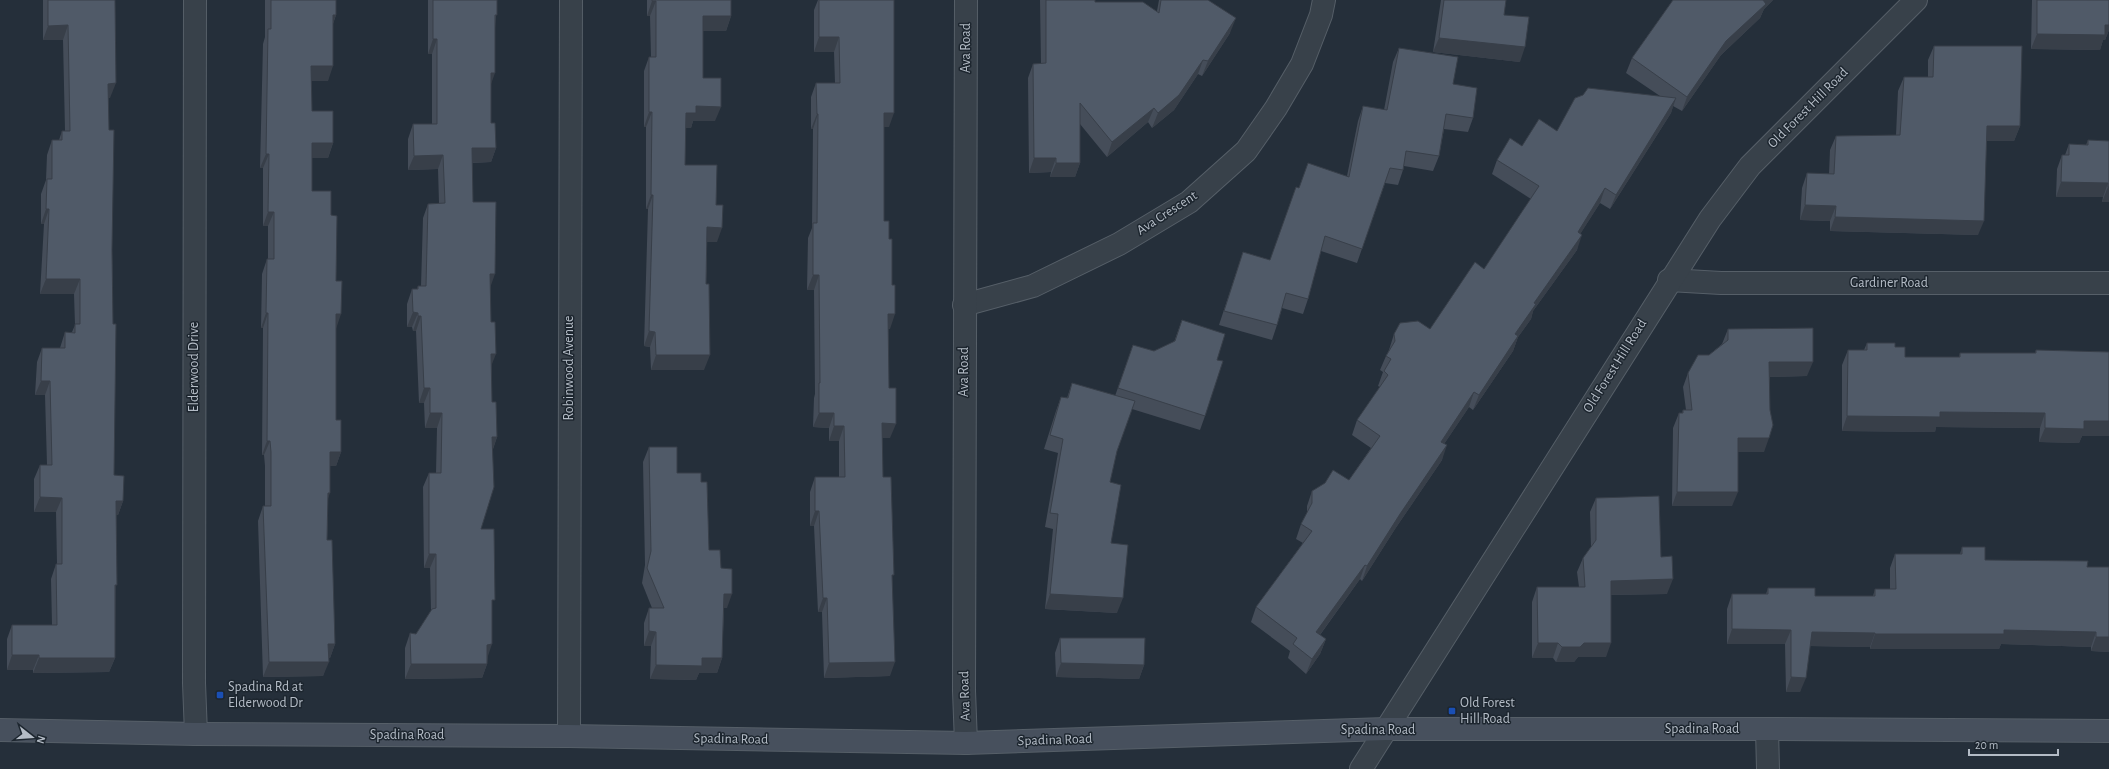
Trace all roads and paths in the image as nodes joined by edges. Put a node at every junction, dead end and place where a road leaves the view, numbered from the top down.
1 (195, 0) edge
2 (571, 0) edge
3 (966, 0) edge
4 (1324, 0) edge
5 (1916, 0) edge
6 (1670, 280) junction
7 (2109, 284) edge
8 (964, 305) junction
9 (1386, 729) junction
10 (1767, 729) junction
11 (0, 730) edge
12 (2109, 731) edge
13 (196, 734) junction
14 (569, 736) junction
15 (966, 743) junction
16 (1361, 769) edge
17 (1768, 769) edge

1 - 13 street, Elderwood Drive
2 - 14 street, Robinwood Avenue
3 - 8 street, Ava Road
4 - 8 street, Ava Crescent
5 - 6 street, Old Forest Hill Road
6 - 7 street, Gardiner Road
6 - 9 street, Old Forest Hill Road
8 - 15 street, Ava Road
9 - 10 street, Spadina Road
9 - 15 street, Spadina Road
9 - 16 street, Old Forest Hill Road
10 - 12 street, Spadina Road
10 - 17 street
11 - 13 street, Spadina Road
13 - 14 street, Spadina Road
14 - 15 street, Spadina Road

